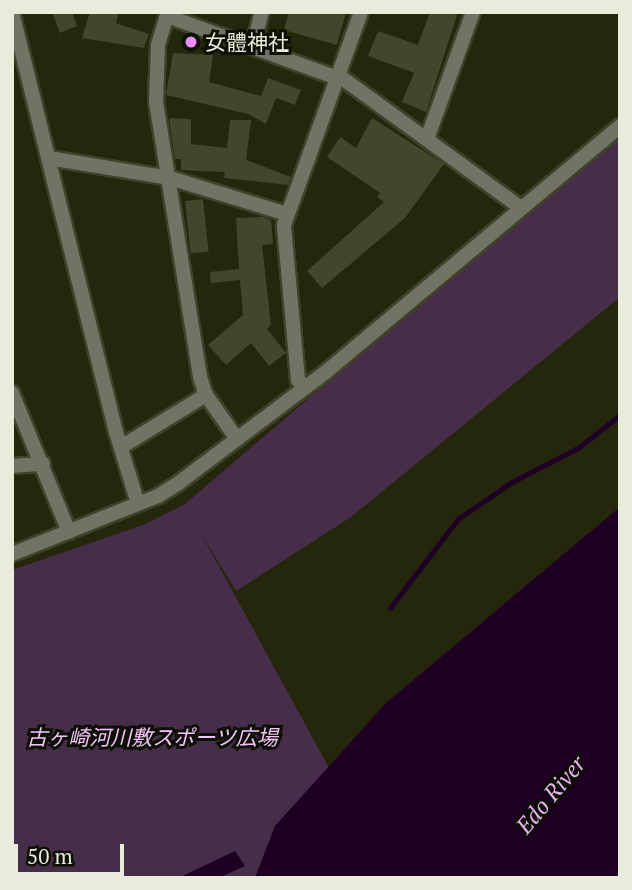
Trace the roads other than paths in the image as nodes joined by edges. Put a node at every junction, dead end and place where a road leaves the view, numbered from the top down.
1 (12, 12) edge
2 (262, 12) edge
3 (361, 12) edge
4 (473, 12) edge
5 (167, 14) edge
6 (253, 45) junction
7 (337, 76) junction
8 (620, 125) edge
9 (427, 139) junction
10 (49, 158) junction
11 (170, 178) junction
12 (521, 208) junction
13 (286, 214) junction
14 (304, 388) junction
15 (12, 393) edge
16 (206, 395) junction
17 (237, 439) junction
18 (121, 447) junction
19 (43, 464) junction
20 (12, 466) edge
21 (138, 504) junction
22 (69, 532) junction
23 (12, 554) edge

1 - 10 street
2 - 6 street
3 - 7 street
4 - 9 street
5 - 6 street
5 - 11 street
6 - 7 street
7 - 9 street
7 - 13 street
8 - 12 street
9 - 12 street
10 - 11 street
10 - 18 street
11 - 13 street
11 - 16 street
12 - 14 street
13 - 14 street
14 - 17 street
15 - 19 street
16 - 17 street
16 - 18 street
17 - 21 street
18 - 21 street
19 - 20 street
19 - 22 street
21 - 22 street
22 - 23 street

